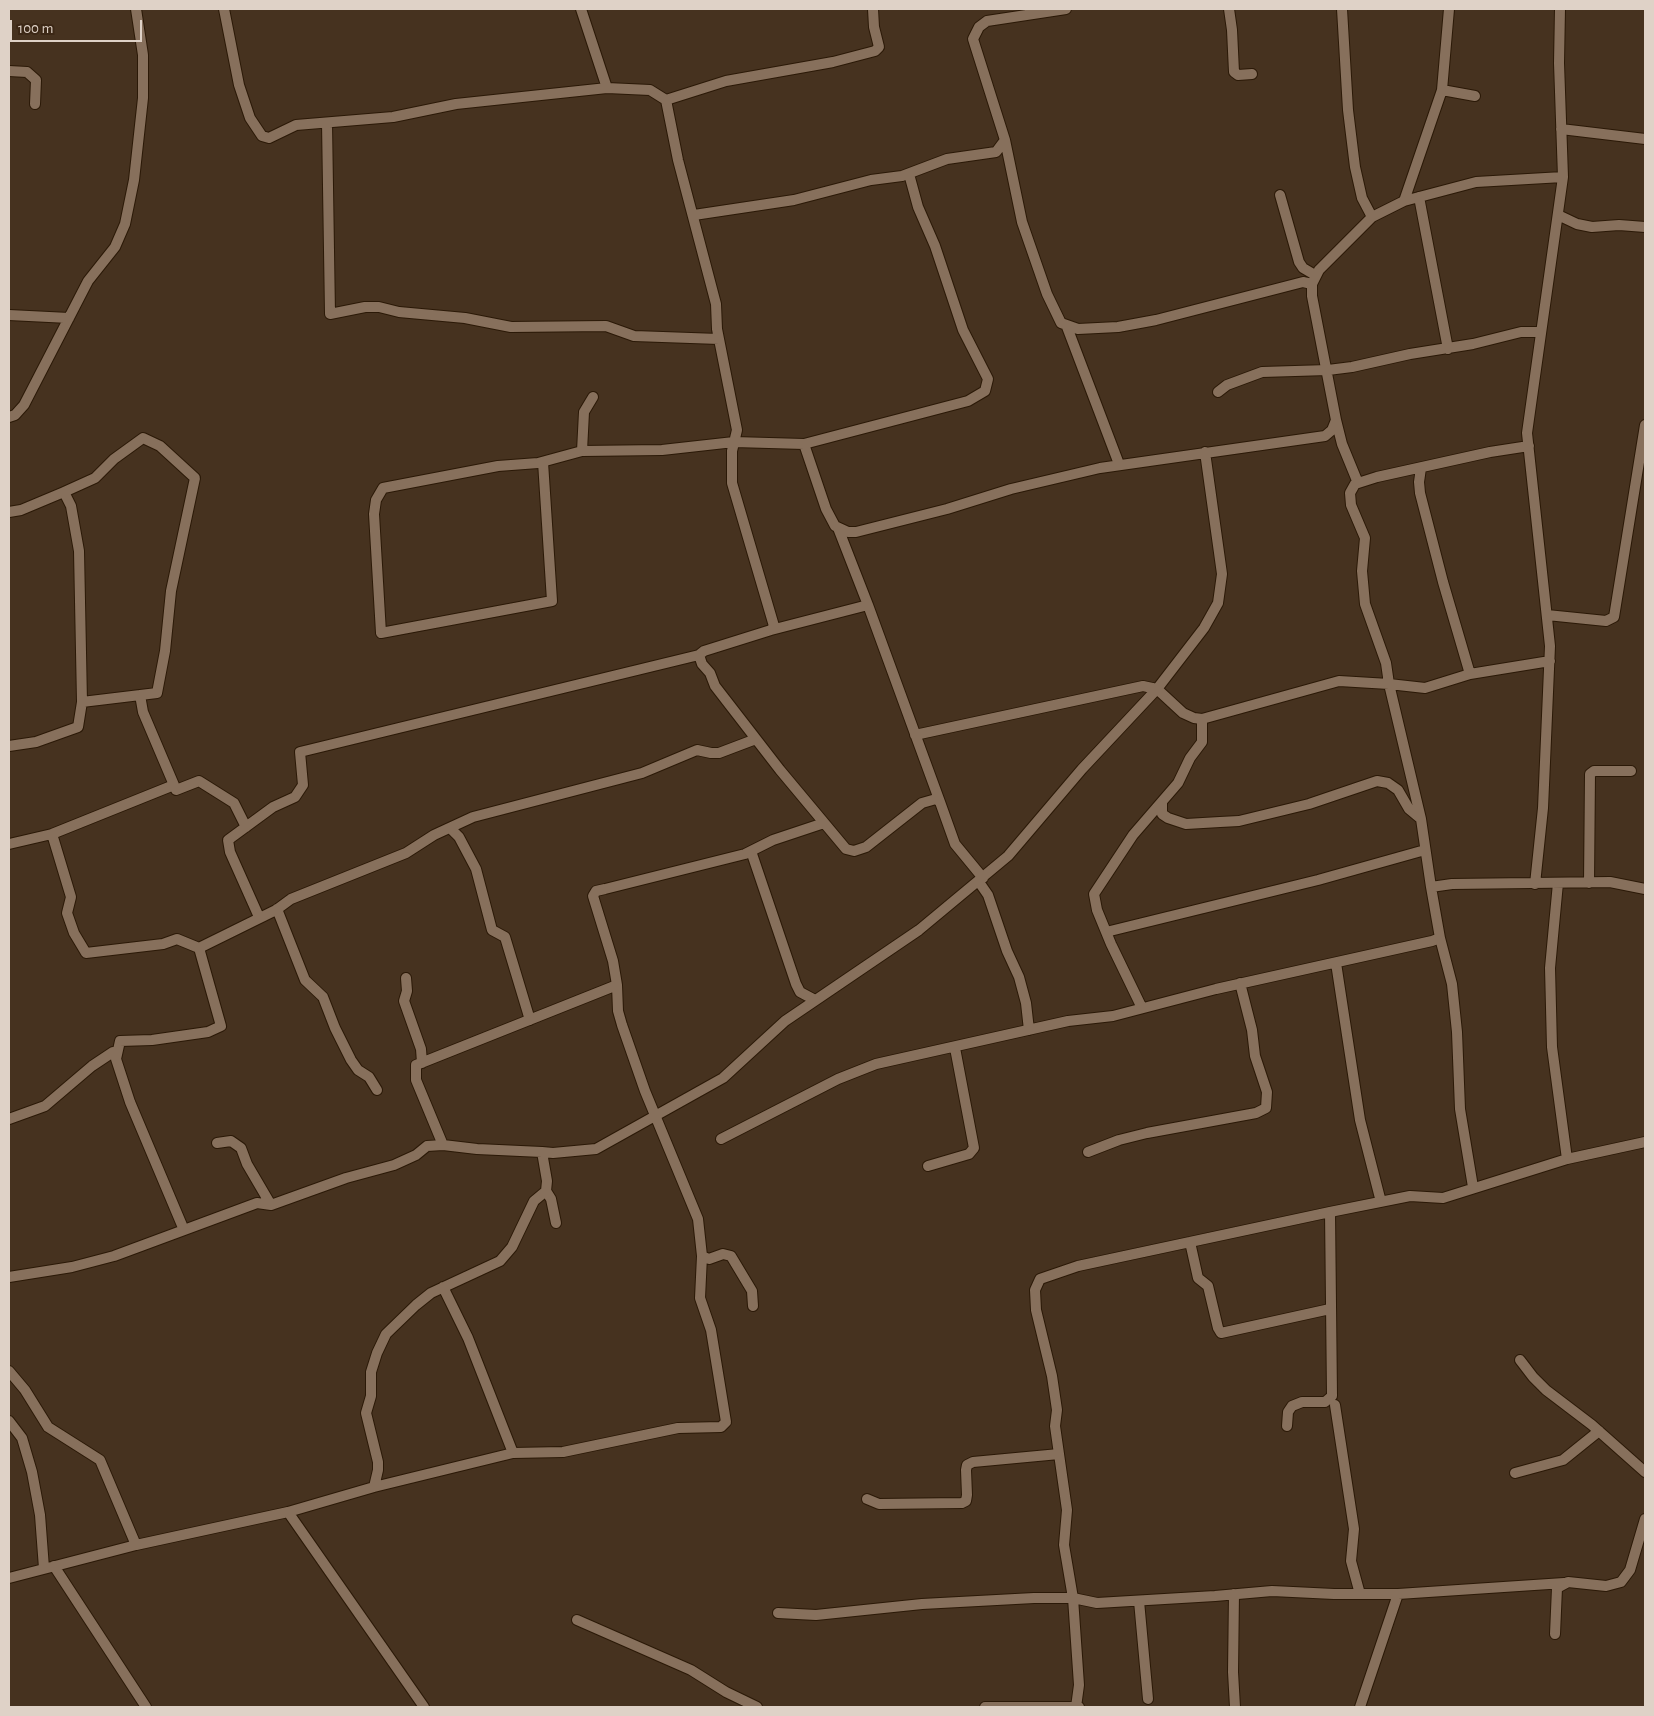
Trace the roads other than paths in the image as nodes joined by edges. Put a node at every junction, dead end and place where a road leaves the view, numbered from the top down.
1 (136, 9) edge
2 (224, 9) edge
3 (580, 9) edge
4 (873, 9) edge
5 (1066, 9) edge
6 (1229, 9) edge
7 (1342, 9) edge
8 (1450, 9) edge
9 (1560, 9) edge
10 (9, 71) edge
11 (1252, 74) dead end
12 (607, 88) junction
13 (1442, 90) junction
14 (1475, 96) dead end
15 (666, 100) junction
16 (35, 104) dead end
17 (326, 122) junction
18 (1561, 129) junction
19 (1645, 139) edge
20 (1005, 140) junction
21 (996, 152) junction
22 (1011, 170) junction
23 (909, 174) junction
24 (1563, 178) junction
25 (1280, 195) dead end
26 (1419, 197) junction
27 (1404, 201) junction
28 (694, 215) junction
29 (1558, 215) junction
30 (1372, 217) junction
31 (1645, 227) edge
32 (1313, 279) junction
33 (9, 315) edge
34 (69, 318) junction
35 (1067, 327) junction
36 (1541, 332) junction
37 (719, 339) junction
38 (1448, 349) junction
39 (1328, 370) junction
40 (1218, 392) dead end
41 (593, 397) dead end
42 (9, 417) edge
43 (1336, 420) junction
44 (1645, 425) edge
45 (1325, 436) junction
46 (734, 442) junction
47 (804, 444) junction
48 (1342, 444) junction
49 (1529, 446) junction
50 (582, 451) junction
51 (1205, 452) junction
52 (543, 462) junction
53 (1119, 464) junction
54 (1421, 468) junction
55 (1358, 483) junction
56 (64, 492) junction
57 (9, 512) edge
58 (838, 528) junction
59 (868, 605) junction
60 (1547, 615) junction
61 (772, 630) junction
62 (699, 655) junction
63 (1550, 661) junction
64 (1470, 674) junction
65 (1390, 684) junction
66 (1157, 689) junction
67 (140, 695) junction
68 (1168, 699) junction
69 (1146, 700) junction
70 (82, 702) junction
71 (1202, 719) junction
72 (915, 735) junction
73 (756, 739) junction
74 (9, 746) edge
75 (1631, 771) dead end
76 (174, 786) junction
77 (940, 802) junction
78 (1162, 803) junction
79 (1421, 819) junction
80 (824, 823) junction
81 (246, 827) junction
82 (450, 828) junction
83 (52, 834) junction
84 (9, 844) edge
85 (1426, 850) junction
86 (751, 852) junction
87 (981, 880) junction
88 (1558, 883) junction
89 (1589, 883) junction
90 (1535, 884) junction
91 (1431, 887) junction
92 (1645, 889) edge
93 (278, 908) junction
94 (258, 917) junction
95 (1106, 932) junction
96 (1440, 938) junction
97 (199, 948) junction
98 (1336, 963) junction
99 (406, 978) dead end
100 (1240, 984) junction
101 (618, 985) junction
102 (815, 1000) junction
103 (1142, 1008) junction
104 (530, 1020) junction
105 (1029, 1030) junction
106 (955, 1048) junction
107 (117, 1053) junction
108 (422, 1063) junction
109 (378, 1090) dead end
110 (657, 1114) junction
111 (9, 1119) edge
112 (721, 1139) dead end
113 (1645, 1142) edge
114 (217, 1143) dead end
115 (443, 1145) junction
116 (542, 1152) junction
117 (1088, 1152) dead end
118 (1567, 1159) junction
119 (928, 1166) dead end
120 (1473, 1187) junction
121 (546, 1191) junction
122 (1381, 1202) junction
123 (271, 1205) junction
124 (1330, 1212) junction
125 (556, 1223) dead end
126 (184, 1230) junction
127 (1190, 1242) junction
128 (702, 1256) junction
129 (9, 1277) edge
130 (443, 1287) junction
131 (753, 1306) dead end
132 (1330, 1309) junction
133 (1520, 1360) dead end
134 (9, 1371) edge
135 (1335, 1405) dead end
136 (9, 1420) edge
137 (1287, 1426) dead end
138 (1599, 1431) junction
139 (513, 1453) junction
140 (1059, 1454) junction
141 (1645, 1472) edge
142 (1515, 1473) dead end
143 (374, 1487) junction
144 (867, 1499) dead end
145 (288, 1512) junction
146 (1645, 1519) edge
147 (136, 1545) junction
148 (49, 1567) junction
149 (9, 1578) edge
150 (1564, 1583) junction
151 (1234, 1594) junction
152 (1360, 1594) junction
153 (1398, 1594) junction
154 (1074, 1598) junction
155 (1140, 1601) junction
156 (778, 1613) dead end
157 (577, 1620) dead end
158 (1555, 1634) dead end
159 (1148, 1698) dead end
160 (146, 1707) edge
161 (424, 1707) edge
162 (757, 1707) edge
163 (985, 1707) edge
164 (1077, 1707) edge
165 (1235, 1707) edge
166 (1360, 1707) edge

1 - 34 street
2 - 17 street
3 - 12 street
4 - 15 street
5 - 20 street
6 - 11 street
7 - 30 street
8 - 13 street
9 - 18 street
10 - 16 street
12 - 15 street
12 - 17 street
13 - 14 street
13 - 27 street
15 - 28 street
17 - 37 street
18 - 19 street
18 - 24 street
20 - 21 street
20 - 22 street
21 - 22 street
21 - 23 street
22 - 35 street
23 - 28 street
23 - 47 street
24 - 26 street
24 - 29 street
25 - 32 street
26 - 27 street
26 - 38 street
27 - 30 street
28 - 37 street
29 - 31 street
29 - 36 street
30 - 32 street
32 - 35 street
32 - 39 street
33 - 34 street
34 - 42 street
35 - 53 street
36 - 38 street
36 - 49 street
37 - 46 street
38 - 39 street
39 - 40 street
39 - 43 street
41 - 50 street
43 - 45 street
43 - 48 street
44 - 60 street
45 - 48 street
45 - 51 street
46 - 47 street
46 - 50 street
46 - 61 street
47 - 58 street
48 - 55 street
49 - 54 street
49 - 60 street
50 - 52 street
51 - 53 street
51 - 66 street
52 - 52 street
53 - 58 street
54 - 55 street
54 - 64 street
55 - 65 street
56 - 57 street
56 - 67 street
56 - 70 street
58 - 59 street
59 - 61 street
59 - 72 street
60 - 63 street
61 - 62 street
62 - 73 street
62 - 81 street
63 - 64 street
63 - 90 street
64 - 65 street
65 - 71 street
65 - 79 street
66 - 68 street
66 - 69 street
66 - 72 street
67 - 70 street
67 - 76 street
68 - 69 street
68 - 71 street
69 - 87 street
70 - 74 street
71 - 78 street
72 - 77 street
73 - 80 street
73 - 82 street
75 - 89 street
76 - 81 street
76 - 83 street
77 - 80 street
77 - 87 street
78 - 79 street
78 - 95 street
79 - 85 street
80 - 86 street
81 - 94 street
82 - 93 street
82 - 104 street
83 - 84 street
83 - 97 street
85 - 91 street
85 - 95 street
86 - 101 street
86 - 102 street
87 - 102 street
87 - 105 street
88 - 89 street
88 - 90 street
88 - 118 street
89 - 92 street
90 - 91 street
91 - 96 street
93 - 94 street
93 - 109 street
94 - 97 street
95 - 103 street
96 - 98 street
96 - 120 street
97 - 107 street
98 - 100 street
98 - 122 street
99 - 108 street
100 - 103 street
100 - 117 street
101 - 104 street
101 - 110 street
102 - 110 street
103 - 105 street
104 - 108 street
105 - 106 street
106 - 112 street
106 - 119 street
107 - 111 street
107 - 126 street
108 - 115 street
110 - 116 street
110 - 128 street
113 - 118 street
114 - 123 street
115 - 116 street
115 - 123 street
116 - 121 street
118 - 120 street
120 - 122 street
121 - 125 street
121 - 130 street
122 - 124 street
123 - 126 street
124 - 127 street
124 - 132 street
126 - 129 street
127 - 132 street
127 - 140 street
128 - 131 street
128 - 139 street
130 - 139 street
130 - 143 street
132 - 137 street
133 - 138 street
134 - 147 street
135 - 152 street
136 - 148 street
138 - 141 street
138 - 142 street
139 - 143 street
140 - 144 street
140 - 154 street
143 - 145 street
145 - 147 street
145 - 161 street
146 - 150 street
147 - 148 street
148 - 149 street
148 - 160 street
150 - 153 street
150 - 158 street
151 - 152 street
151 - 155 street
151 - 165 street
152 - 153 street
153 - 166 street
154 - 155 street
154 - 156 street
154 - 164 street
155 - 159 street
157 - 162 street
163 - 164 street

